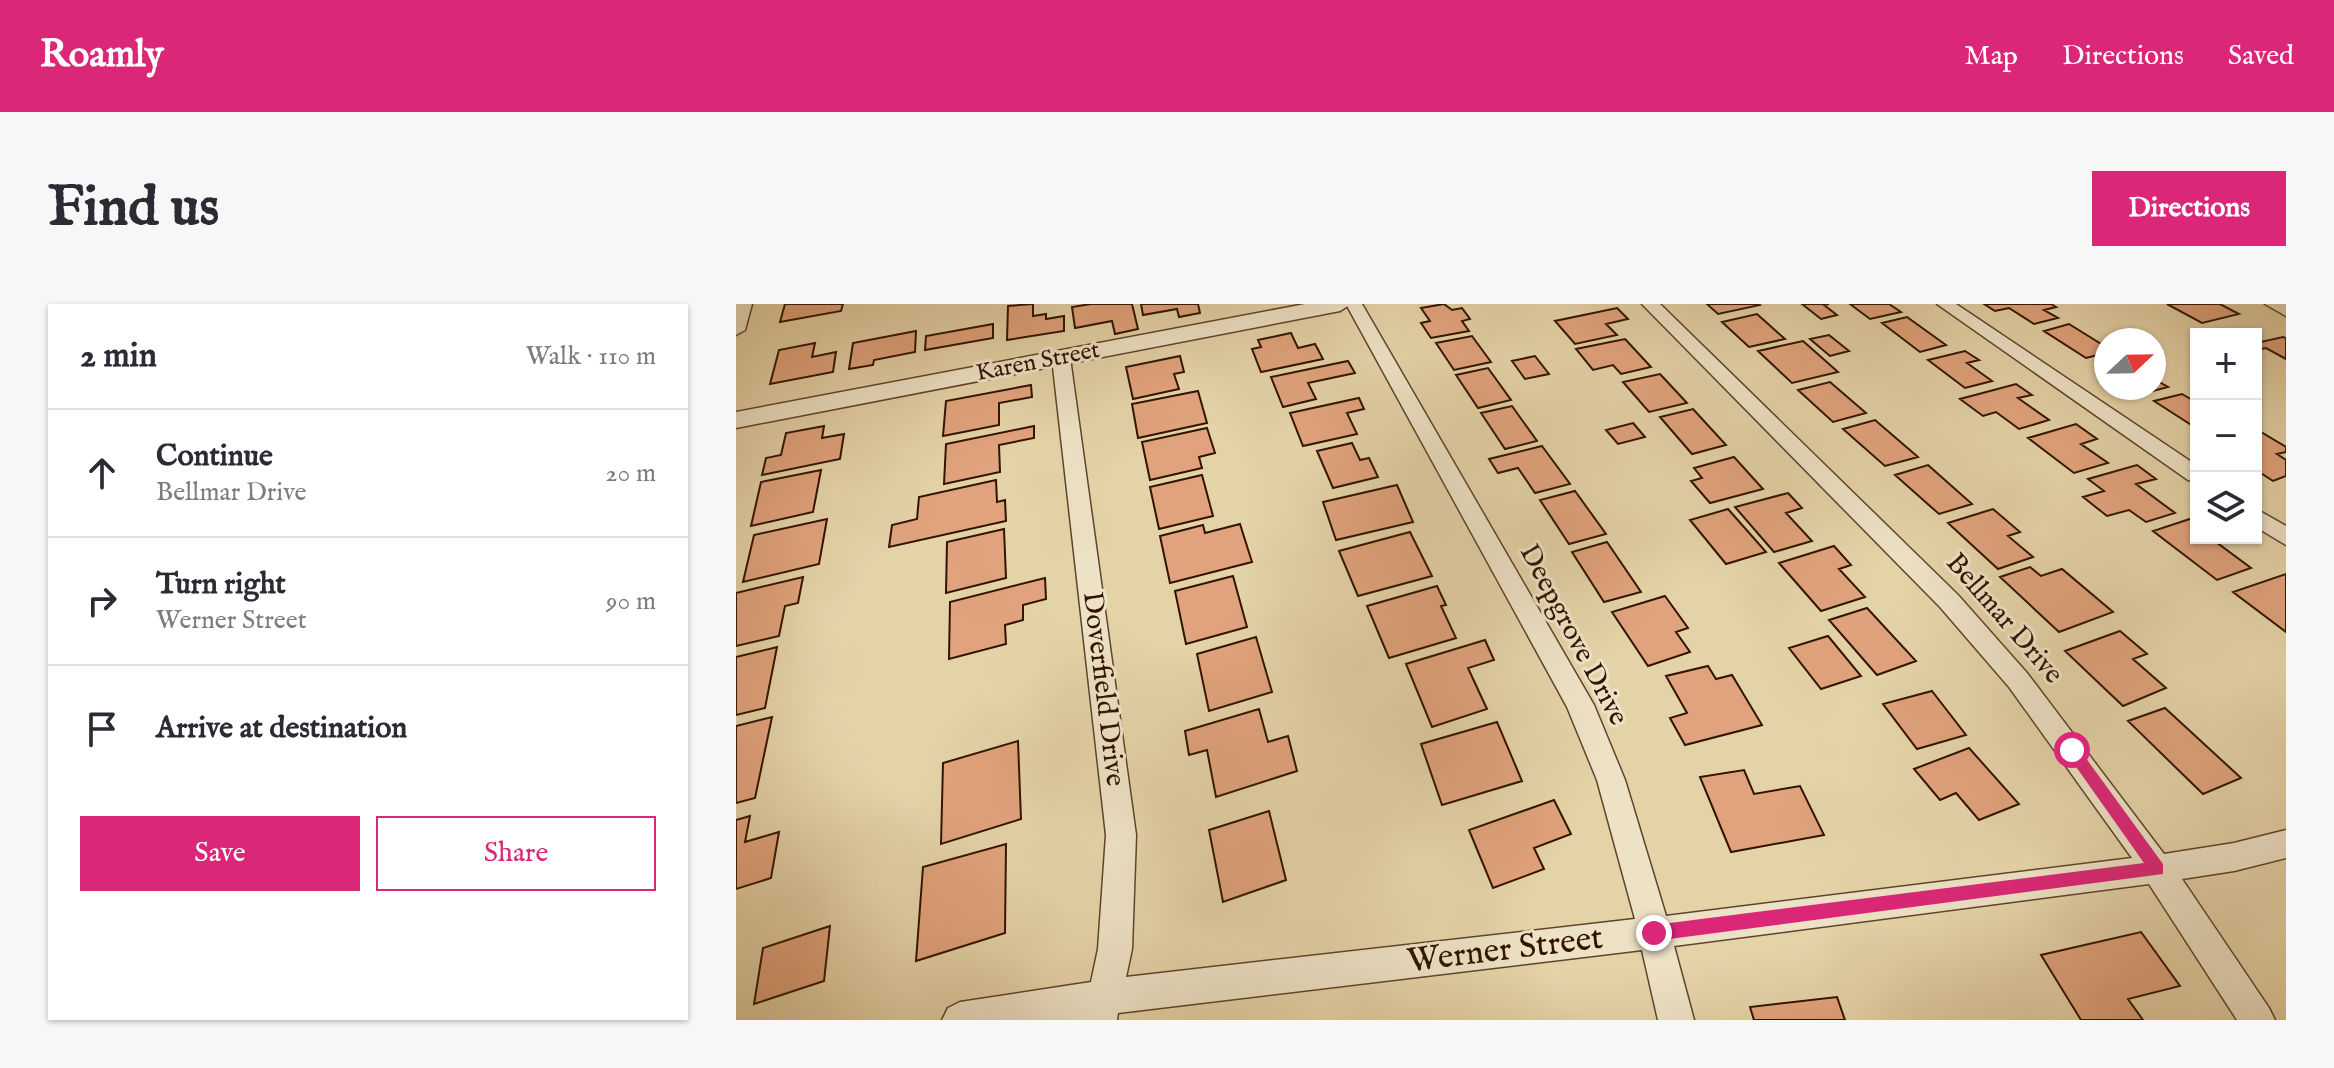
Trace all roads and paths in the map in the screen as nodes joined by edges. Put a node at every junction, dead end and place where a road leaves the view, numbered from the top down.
1 (744, 304) edge
2 (1340, 304) edge
3 (1354, 304) edge
4 (1650, 304) edge
5 (1945, 304) edge
6 (2273, 304) edge
7 (2286, 311) edge
8 (736, 330) edge
9 (1061, 358) junction
10 (736, 420) edge
11 (2192, 472) edge
12 (2262, 520) edge
13 (2286, 537) edge
14 (2286, 844) edge
15 (2157, 869) junction
16 (1654, 933) junction
17 (1101, 1009) edge
18 (960, 1020) edge
19 (1676, 1020) edge
20 (2257, 1020) edge

1 - 8 street
2 - 9 street, Karen Street
3 - 16 street, Deepgrove Drive
4 - 15 street, Bellmar Drive
5 - 11 street
6 - 7 street
9 - 10 street, Karen Street
9 - 17 street, Doverfield Drive
12 - 13 street
14 - 15 street, Werner Street
15 - 16 street, Werner Street
15 - 20 street, Bellmar Drive
16 - 17 street, Werner Street
16 - 19 street, Deepgrove Drive
17 - 18 street, Werner Street

